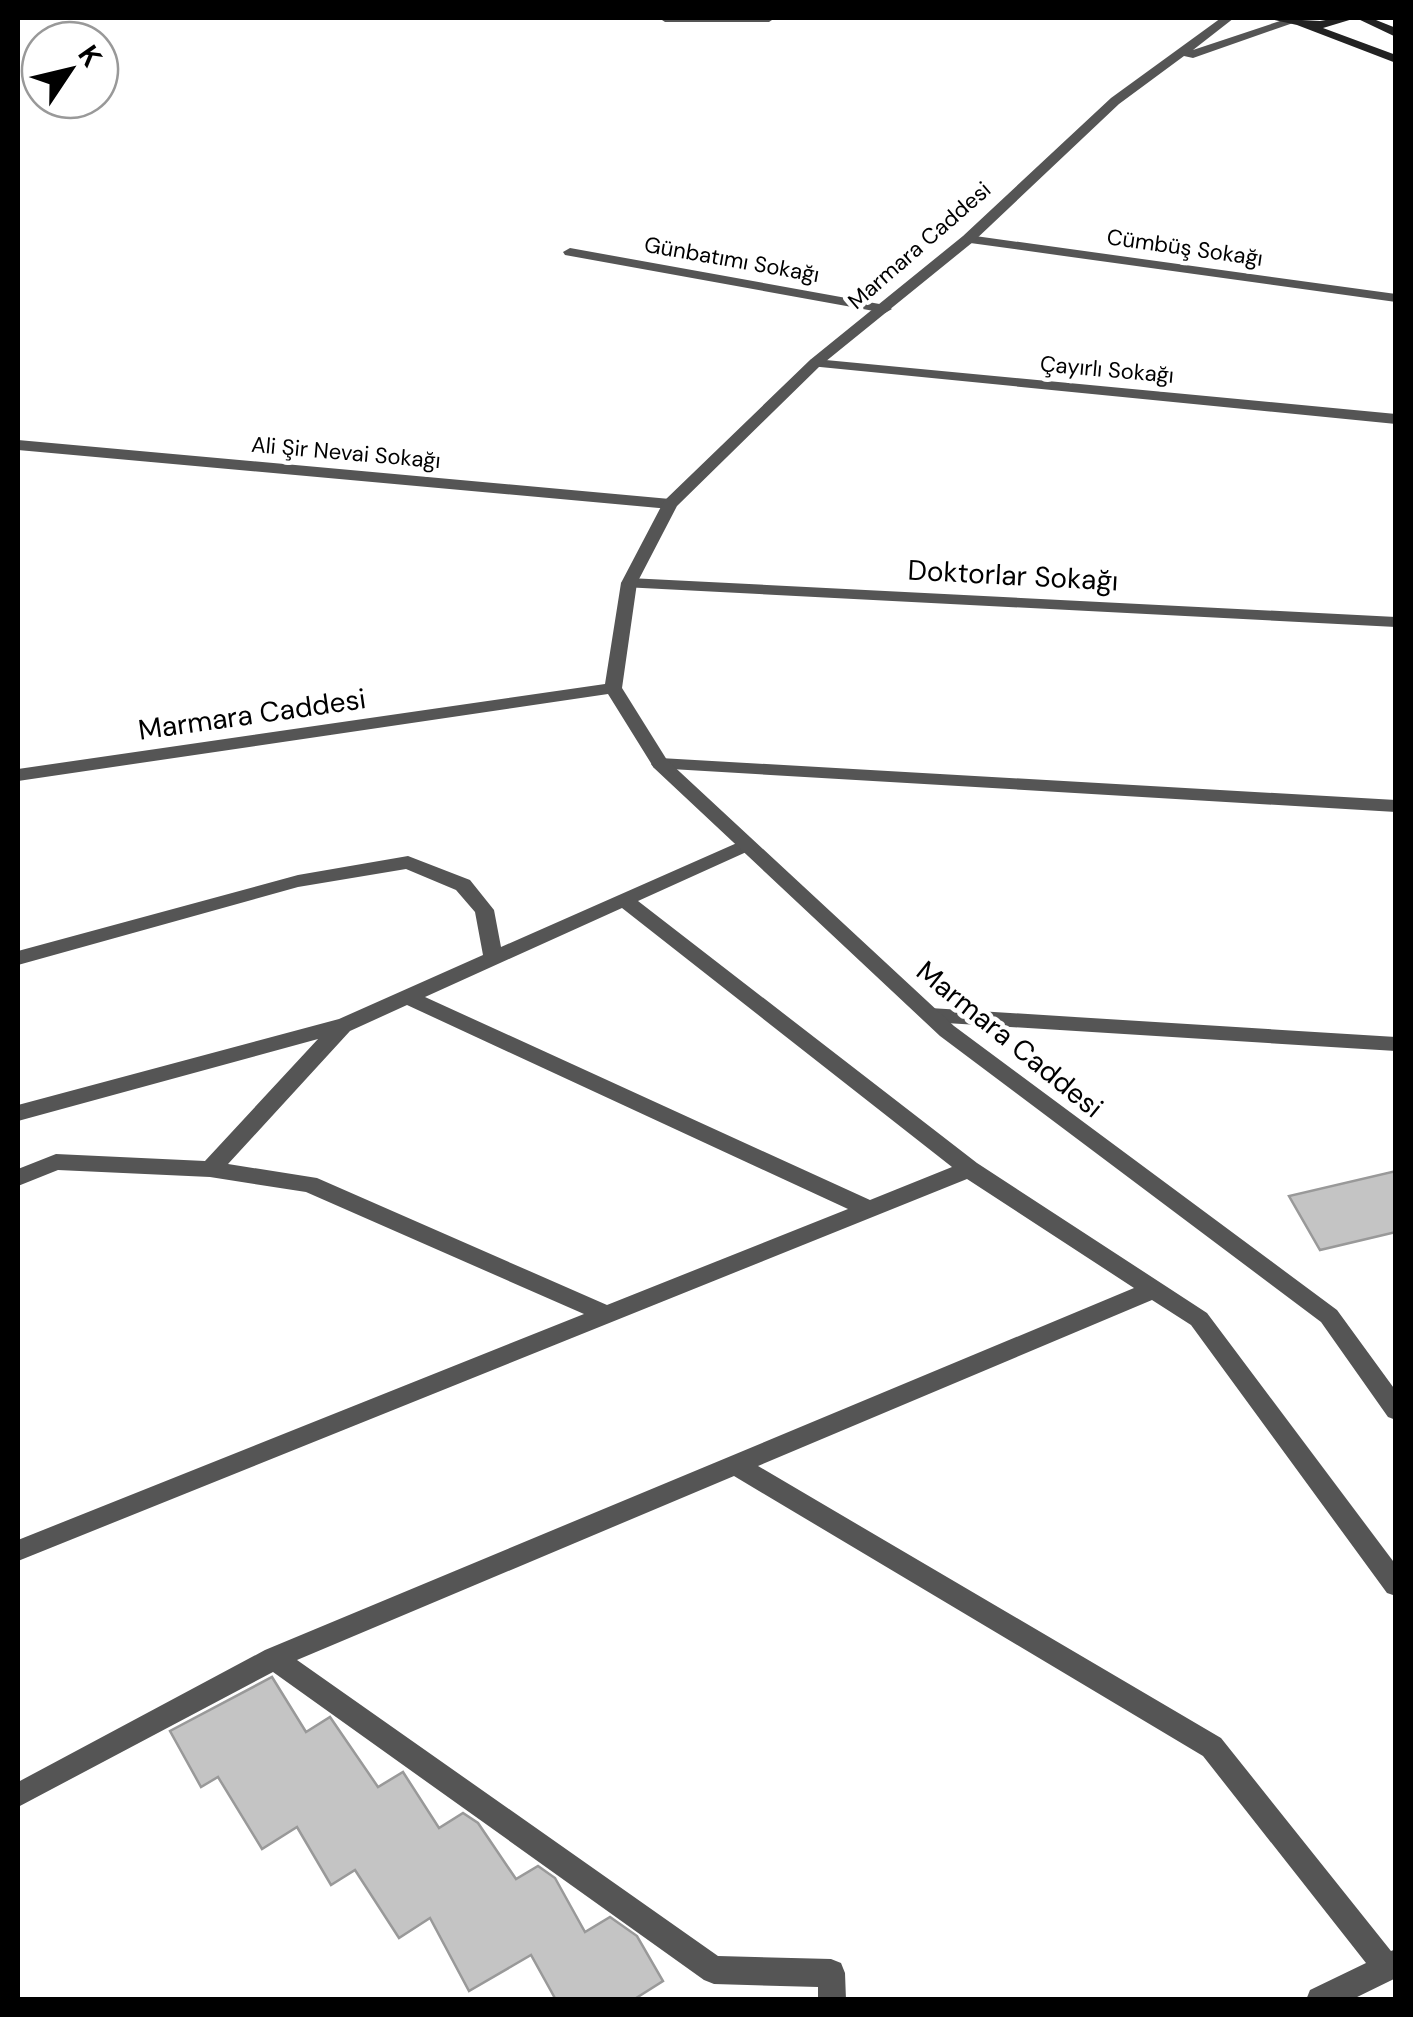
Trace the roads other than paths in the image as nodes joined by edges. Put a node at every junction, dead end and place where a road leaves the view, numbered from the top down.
1 (665, 18) edge
2 (769, 18) edge
3 (1228, 18) edge
4 (1271, 18) edge
5 (1350, 18) edge
6 (1362, 18) edge
7 (1287, 22) junction
8 (1303, 25) junction
9 (1396, 34) edge
10 (1396, 59) edge
11 (1173, 60) junction
12 (968, 240) junction
13 (570, 252) dead end
14 (1396, 298) edge
15 (886, 309) junction
16 (815, 364) junction
17 (1396, 419) edge
18 (18, 445) edge
19 (670, 504) junction
20 (628, 584) junction
21 (1396, 622) edge
22 (613, 688) junction
23 (660, 764) junction
24 (18, 775) edge
25 (1396, 806) edge
26 (746, 845) junction
27 (624, 900) junction
28 (18, 958) edge
29 (493, 958) junction
30 (408, 997) junction
31 (930, 1015) junction
32 (345, 1025) junction
33 (1396, 1044) edge
34 (18, 1113) edge
35 (210, 1168) junction
36 (969, 1169) junction
37 (18, 1178) edge
38 (869, 1209) junction
39 (1154, 1289) junction
40 (606, 1314) junction
41 (1396, 1410) edge
42 (736, 1464) junction
43 (18, 1551) edge
44 (1396, 1585) edge
45 (274, 1658) junction
46 (18, 1794) edge
47 (1391, 1965) edge
48 (832, 2000) edge
49 (1320, 2000) edge

1 - 2 street
3 - 11 street, Marmara Caddesi
4 - 7 main road
5 - 8 main road
6 - 9 main road
7 - 8 main road
7 - 11 street, Marmara Caddesi
8 - 10 main road
11 - 12 street, Marmara Caddesi
12 - 14 street, Cümbüş Sokağı
12 - 15 street, Marmara Caddesi
13 - 15 street, Günbatımı Sokağı
15 - 16 street, Marmara Caddesi
16 - 17 street, Çayırlı Sokağı
16 - 19 street, Marmara Caddesi
18 - 19 street, Ali Şir Nevai Sokağı
19 - 20 street, Marmara Caddesi
20 - 21 street, Doktorlar Sokağı
20 - 22 street, Marmara Caddesi
22 - 23 street, Marmara Caddesi
22 - 24 street, Marmara Caddesi
23 - 25 street
23 - 26 street, Marmara Caddesi
26 - 27 street
26 - 31 street, Marmara Caddesi
27 - 29 street
27 - 36 street
28 - 29 street
29 - 30 street
30 - 32 street
30 - 38 street
31 - 33 street
31 - 41 street, Marmara Caddesi
32 - 34 street
32 - 35 street
35 - 37 street
35 - 40 street
36 - 38 street
36 - 39 street
38 - 40 street
39 - 42 street
39 - 44 street
40 - 43 street
42 - 45 street
42 - 47 street
45 - 46 street
45 - 48 street
47 - 49 street

